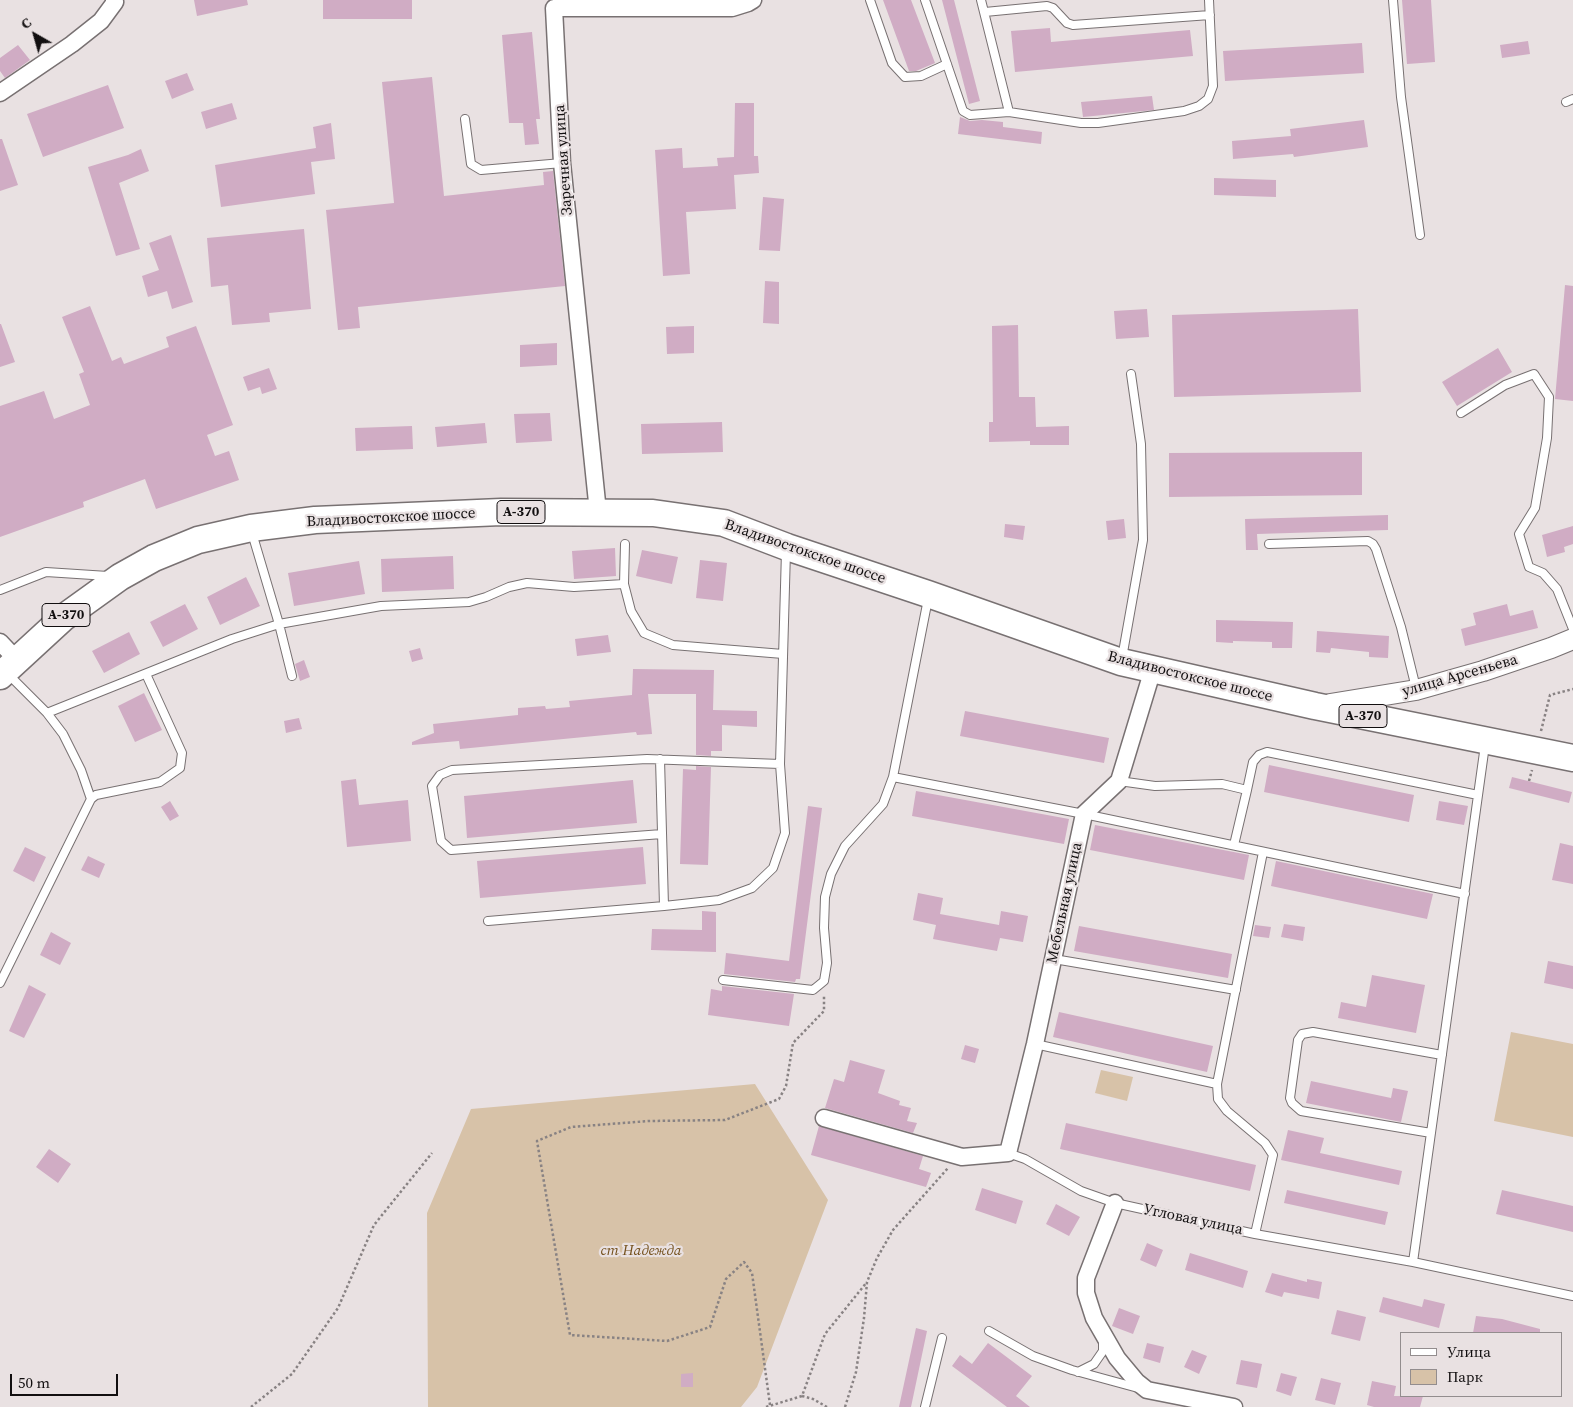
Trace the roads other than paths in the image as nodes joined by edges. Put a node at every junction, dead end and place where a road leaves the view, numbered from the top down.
1 (754, 0) edge
2 (870, 0) edge
3 (925, 0) edge
4 (982, 0) edge
5 (1209, 0) edge
6 (1393, 0) edge
7 (118, 1) edge
8 (554, 4) edge
9 (985, 12) junction
10 (1210, 15) junction
11 (946, 64) junction
12 (0, 93) edge
13 (1009, 112) junction
14 (465, 119) dead end
15 (562, 163) junction
16 (1420, 235) dead end
17 (1131, 374) dead end
18 (1461, 413) dead end
19 (598, 512) junction
20 (251, 528) junction
21 (625, 544) dead end
22 (1269, 544) dead end
23 (786, 547) junction
24 (120, 577) junction
25 (624, 584) junction
26 (0, 590) edge
27 (928, 594) junction
28 (279, 624) junction
29 (1573, 629) edge
30 (1573, 639) edge
31 (783, 654) junction
32 (6, 662) edge
33 (1121, 662) junction
34 (1153, 669) junction
35 (146, 674) junction
36 (292, 676) dead end
37 (1416, 690) junction
38 (1315, 706) junction
39 (47, 713) junction
40 (1486, 740) junction
41 (1573, 758) edge
42 (660, 759) junction
43 (780, 764) junction
44 (894, 777) junction
45 (1119, 782) junction
46 (1247, 790) junction
47 (1478, 795) junction
48 (91, 799) junction
49 (1084, 814) junction
50 (662, 834) junction
51 (1234, 845) junction
52 (1263, 852) junction
53 (1465, 894) junction
54 (664, 906) junction
55 (488, 921) dead end
56 (1054, 959) junction
57 (723, 980) dead end
58 (0, 983) edge
59 (1236, 990) junction
60 (1035, 1044) junction
61 (1442, 1055) junction
62 (1217, 1084) junction
63 (824, 1118) dead end
64 (1431, 1133) junction
65 (1008, 1152) junction
66 (1115, 1203) junction
67 (1255, 1234) junction
68 (1413, 1262) junction
69 (1573, 1296) edge
70 (989, 1331) dead end
71 (1103, 1333) junction
72 (942, 1338) dead end
73 (1078, 1372) junction
74 (1148, 1390) junction
75 (925, 1407) edge
76 (1234, 1407) edge

1 - 8 street, Заречная улица
2 - 11 lane
3 - 11 lane
4 - 9 lane
5 - 10 lane
6 - 16 lane
7 - 12 street
8 - 15 street, Заречная улица
9 - 10 lane
9 - 13 lane
10 - 13 lane
11 - 13 lane
14 - 15 lane
15 - 19 street, Заречная улица
17 - 33 lane
18 - 29 lane
19 - 20 highway, Владивостокское шоссе / А-370
19 - 23 highway, Владивостокское шоссе / А-370
20 - 24 highway, Владивостокское шоссе / А-370
20 - 28 lane
21 - 25 lane
22 - 37 lane
23 - 27 highway, Владивостокское шоссе / А-370
23 - 31 lane
24 - 26 lane
24 - 32 highway, Владивостокское шоссе / А-370
25 - 28 lane
25 - 31 lane
27 - 33 highway, Владивостокское шоссе / А-370
27 - 44 lane
28 - 35 lane
28 - 36 lane
30 - 37 street, улица Арсеньева
31 - 43 lane
32 - 39 lane
33 - 34 highway, Владивостокское шоссе / А-370
34 - 38 highway, Владивостокское шоссе / А-370
34 - 45 street
35 - 39 lane
35 - 48 lane
37 - 38 street, улица Арсеньева
38 - 40 highway, Владивостокское шоссе / А-370
39 - 48 lane
40 - 41 highway, Владивостокское шоссе / А-370
40 - 47 lane
42 - 43 lane
42 - 50 lane
42 - 50 lane
43 - 54 lane
44 - 49 lane
44 - 57 lane
45 - 46 lane
45 - 49 street
46 - 47 lane
46 - 51 lane
47 - 53 lane
48 - 58 lane
49 - 51 lane
49 - 56 street, Мебельная улица
50 - 54 lane
51 - 52 lane
52 - 53 lane
52 - 59 lane
53 - 61 lane
54 - 55 lane
56 - 59 lane
56 - 60 street, Мебельная улица
59 - 62 lane
60 - 62 lane
60 - 65 street, Мебельная улица
61 - 64 lane
61 - 64 lane
62 - 67 lane
63 - 65 street
64 - 68 lane
65 - 66 lane, Угловая улица
66 - 67 lane, Угловая улица
66 - 71 street
67 - 68 lane, Угловая улица
68 - 69 lane, Угловая улица
70 - 73 lane
71 - 73 lane
71 - 74 street
72 - 75 lane
73 - 74 lane
74 - 76 street

